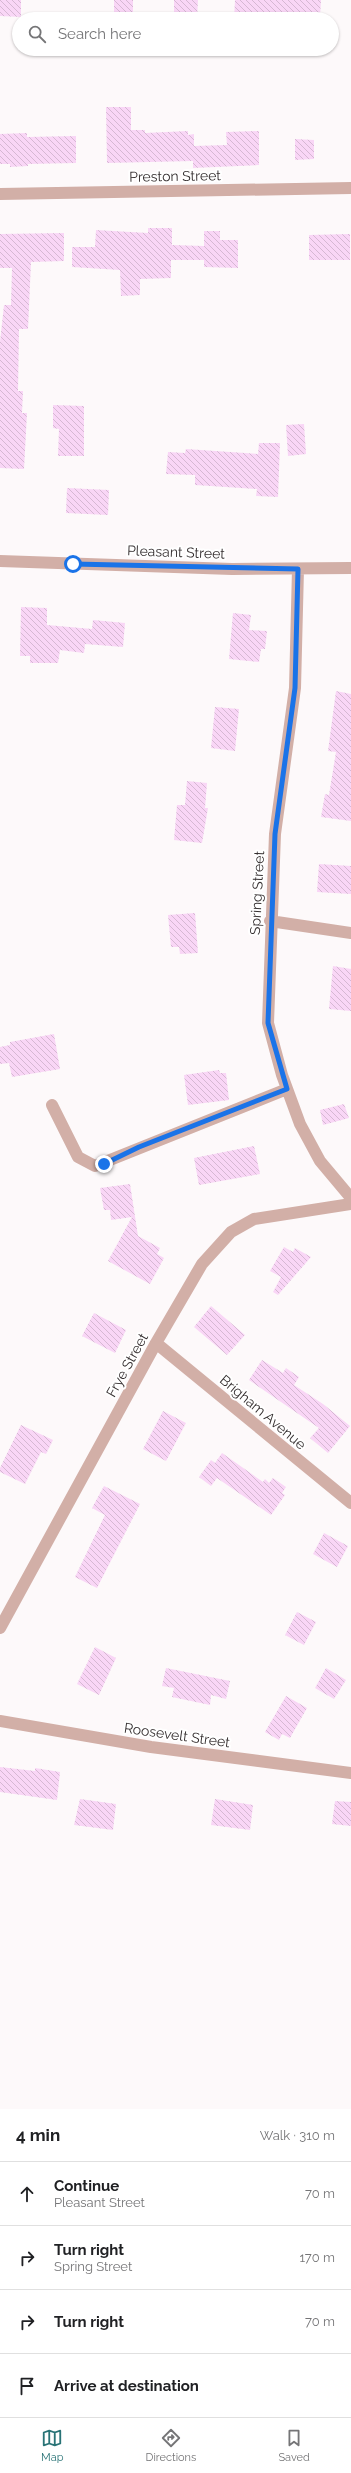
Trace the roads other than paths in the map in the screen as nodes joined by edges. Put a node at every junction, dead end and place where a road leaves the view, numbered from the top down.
1 (351, 188) edge
2 (0, 194) edge
3 (0, 561) edge
4 (351, 568) edge
5 (298, 569) junction
6 (270, 921) junction
7 (351, 933) edge
8 (287, 1089) junction
9 (52, 1105) dead end
10 (351, 1198) edge
11 (351, 1204) edge
12 (156, 1343) junction
13 (351, 1503) edge
14 (0, 1628) edge
15 (0, 1721) edge
16 (351, 1773) edge

1 - 2 street, Preston Street
3 - 5 street, Pleasant Street
4 - 5 street, Pleasant Street
5 - 6 street, Spring Street
6 - 7 street
6 - 8 street, Spring Street
8 - 9 street
8 - 10 street, Spring Street
11 - 12 street, Frye Street
12 - 13 street, Brigham Avenue
12 - 14 street, Frye Street
15 - 16 street, Roosevelt Street

